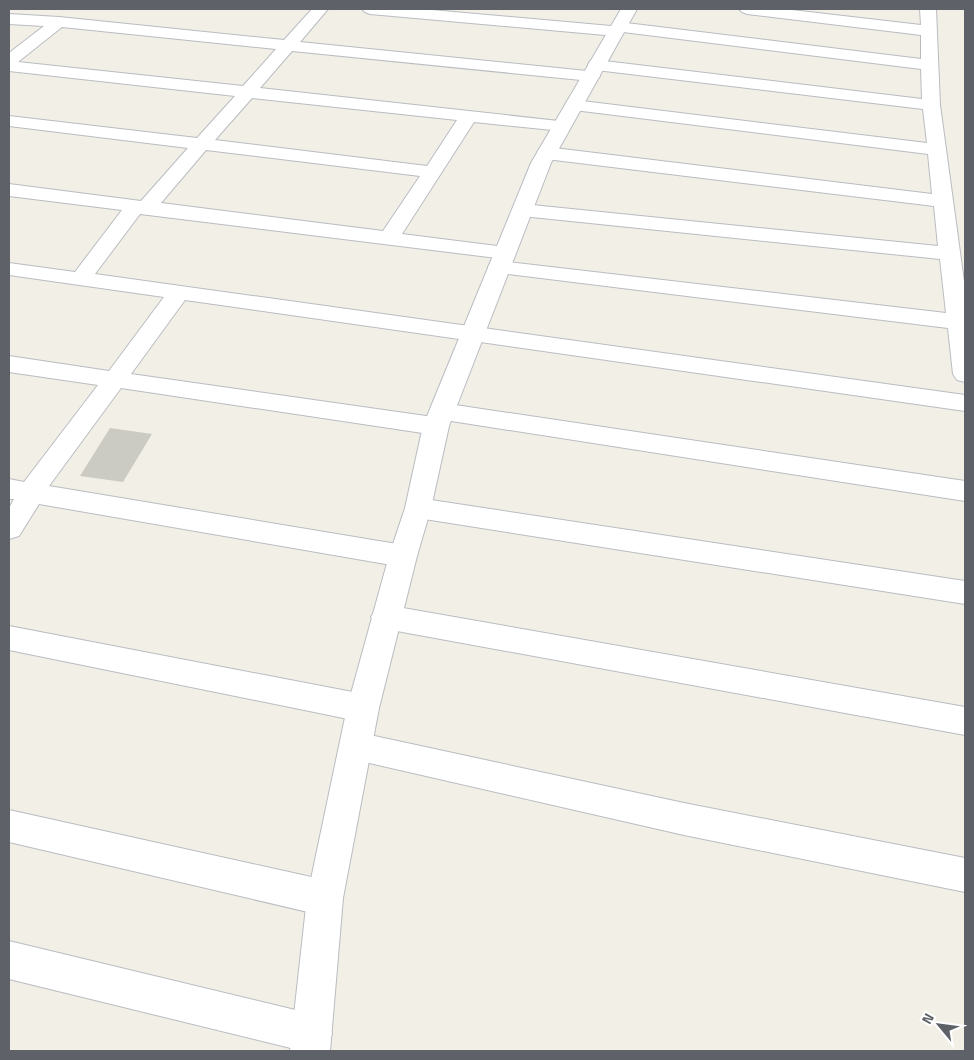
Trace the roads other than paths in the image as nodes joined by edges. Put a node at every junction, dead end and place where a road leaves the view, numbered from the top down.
1 (320, 9) edge
2 (370, 9) edge
3 (747, 9) edge
4 (928, 9) edge
5 (584, 13) dead end
6 (9, 19) edge
7 (622, 21) edge
8 (59, 22) junction
9 (928, 31) junction
10 (288, 45) junction
11 (9, 61) edge
12 (9, 66) edge
13 (929, 66) junction
14 (593, 70) junction
15 (247, 92) junction
16 (931, 105) junction
17 (469, 116) junction
18 (568, 116) junction
19 (9, 120) edge
20 (202, 144) junction
21 (937, 150) junction
22 (546, 153) junction
23 (432, 172) junction
24 (9, 190) edge
25 (944, 201) junction
26 (140, 208) junction
27 (522, 210) junction
28 (388, 239) junction
29 (950, 254) junction
30 (502, 260) junction
31 (9, 269) edge
32 (81, 279) junction
33 (179, 294) junction
34 (959, 322) junction
35 (472, 334) junction
36 (9, 364) edge
37 (965, 374) edge
38 (114, 379) junction
39 (965, 403) edge
40 (439, 419) junction
41 (19, 491) edge
42 (965, 491) edge
43 (418, 508) junction
44 (9, 528) edge
45 (403, 556) junction
46 (965, 593) edge
47 (386, 617) junction
48 (9, 638) edge
49 (363, 708) junction
50 (965, 721) edge
51 (356, 746) junction
52 (9, 826) edge
53 (965, 874) edge
54 (325, 898) junction
55 (9, 960) edge
56 (311, 1043) edge

1 - 10 street
2 - 7 street
3 - 9 street
4 - 9 street
5 - 7 street
6 - 8 street
7 - 13 street
7 - 14 street
8 - 10 street
8 - 11 street
9 - 13 street
10 - 14 street
10 - 15 street
12 - 15 street
13 - 16 street
14 - 16 street
14 - 18 street
15 - 17 street
15 - 20 street
16 - 21 street
17 - 18 street
17 - 23 street
18 - 21 street
18 - 22 street
19 - 20 street
20 - 23 street
20 - 26 street
21 - 25 street
22 - 25 street
22 - 27 street
23 - 28 street
24 - 26 street
25 - 29 street
26 - 28 street
26 - 32 street
27 - 29 street
27 - 30 street
28 - 30 street
29 - 34 street
30 - 34 street
30 - 35 street
31 - 32 street
32 - 33 street
33 - 35 street
33 - 38 street
34 - 37 street
35 - 39 street
35 - 40 street
36 - 38 street
38 - 40 street
38 - 41 street
40 - 42 street
40 - 43 street
41 - 44 street
41 - 45 street
43 - 45 street
43 - 46 street
45 - 47 street
47 - 49 street
47 - 50 street
48 - 49 street
49 - 51 street
51 - 53 street
51 - 54 street
52 - 54 street
54 - 56 street
55 - 56 street

